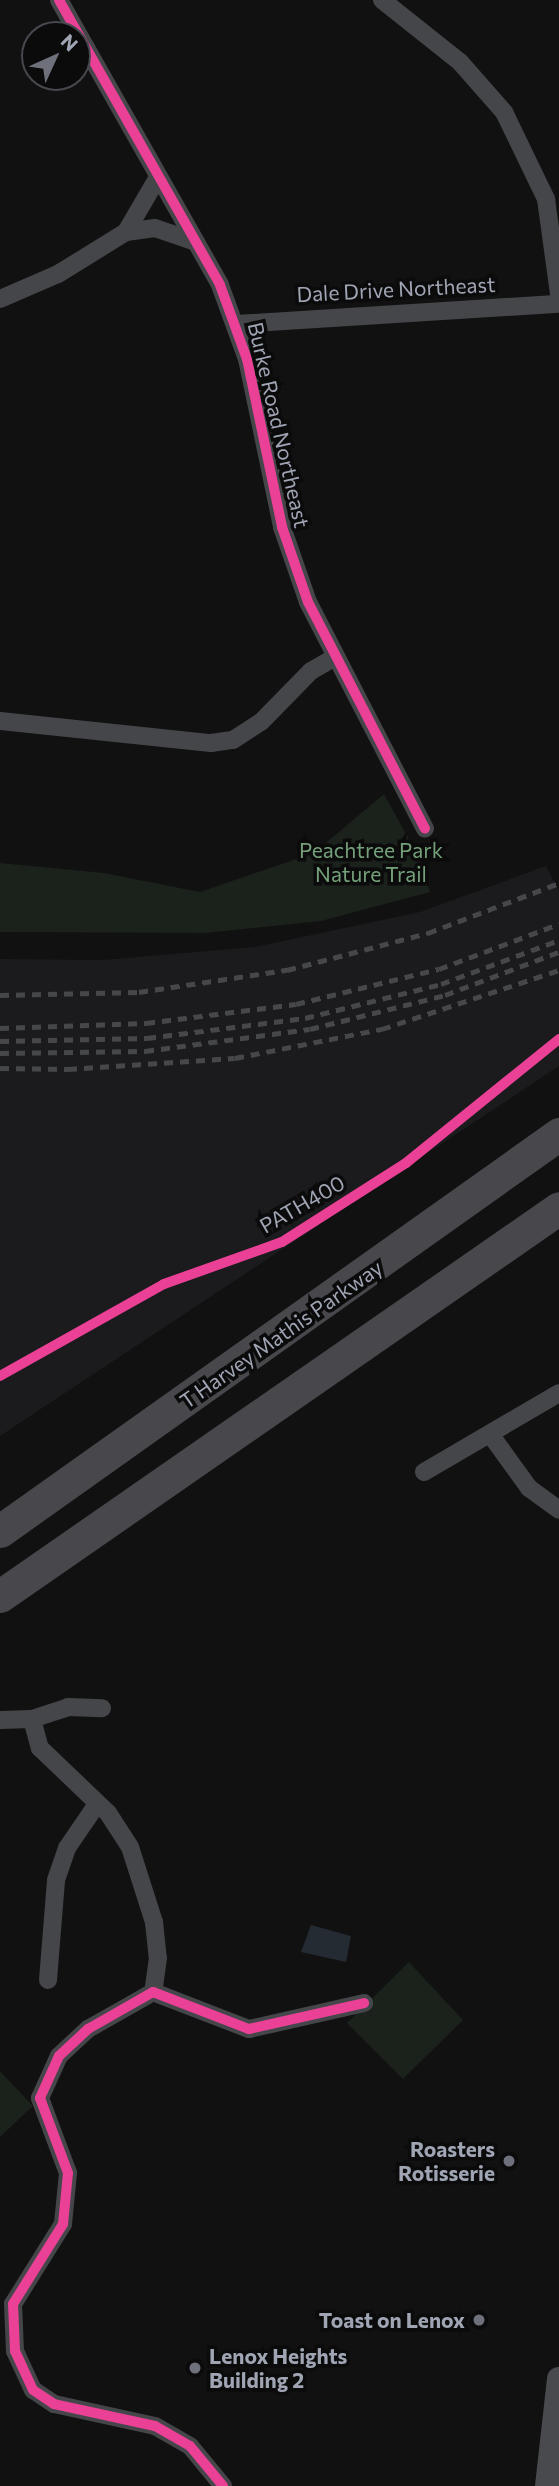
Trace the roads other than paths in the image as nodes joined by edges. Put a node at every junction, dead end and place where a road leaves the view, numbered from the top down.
1 (59, 0) edge
2 (382, 0) edge
3 (157, 179) junction
4 (126, 232) junction
5 (193, 241) junction
6 (559, 294) edge
7 (0, 299) edge
8 (559, 304) edge
9 (237, 324) junction
10 (335, 657) junction
11 (0, 720) edge
12 (425, 829) dead end
13 (559, 1134) edge
14 (559, 1208) edge
15 (559, 1393) edge
16 (489, 1434) junction
17 (224, 1444) junction
18 (424, 1472) dead end
19 (559, 1510) edge
20 (0, 1531) edge
21 (0, 1595) edge
22 (0, 1620) edge
23 (102, 1708) dead end
24 (32, 1719) junction
25 (0, 1720) edge
26 (97, 1804) junction
27 (48, 1980) dead end
28 (153, 1992) junction
29 (364, 2003) dead end
30 (559, 2379) edge
31 (223, 2486) edge
32 (547, 2486) edge

1 - 3 street, Burke Road Northeast
2 - 6 street
3 - 4 street
3 - 5 street, Burke Road Northeast
4 - 5 street
4 - 7 street
5 - 9 street, Burke Road Northeast
8 - 9 street, Dale Drive Northeast
9 - 10 street, Burke Road Northeast
10 - 11 street
10 - 12 street, Burke Road Northeast
13 - 20 highway, T Harvey Mathis Parkway
14 - 17 highway
15 - 16 street
16 - 18 street
16 - 19 street
17 - 21 highway
17 - 22 highway
23 - 24 street
24 - 25 street
24 - 26 street
26 - 27 street
26 - 28 street
28 - 29 street
28 - 31 street
30 - 32 street

